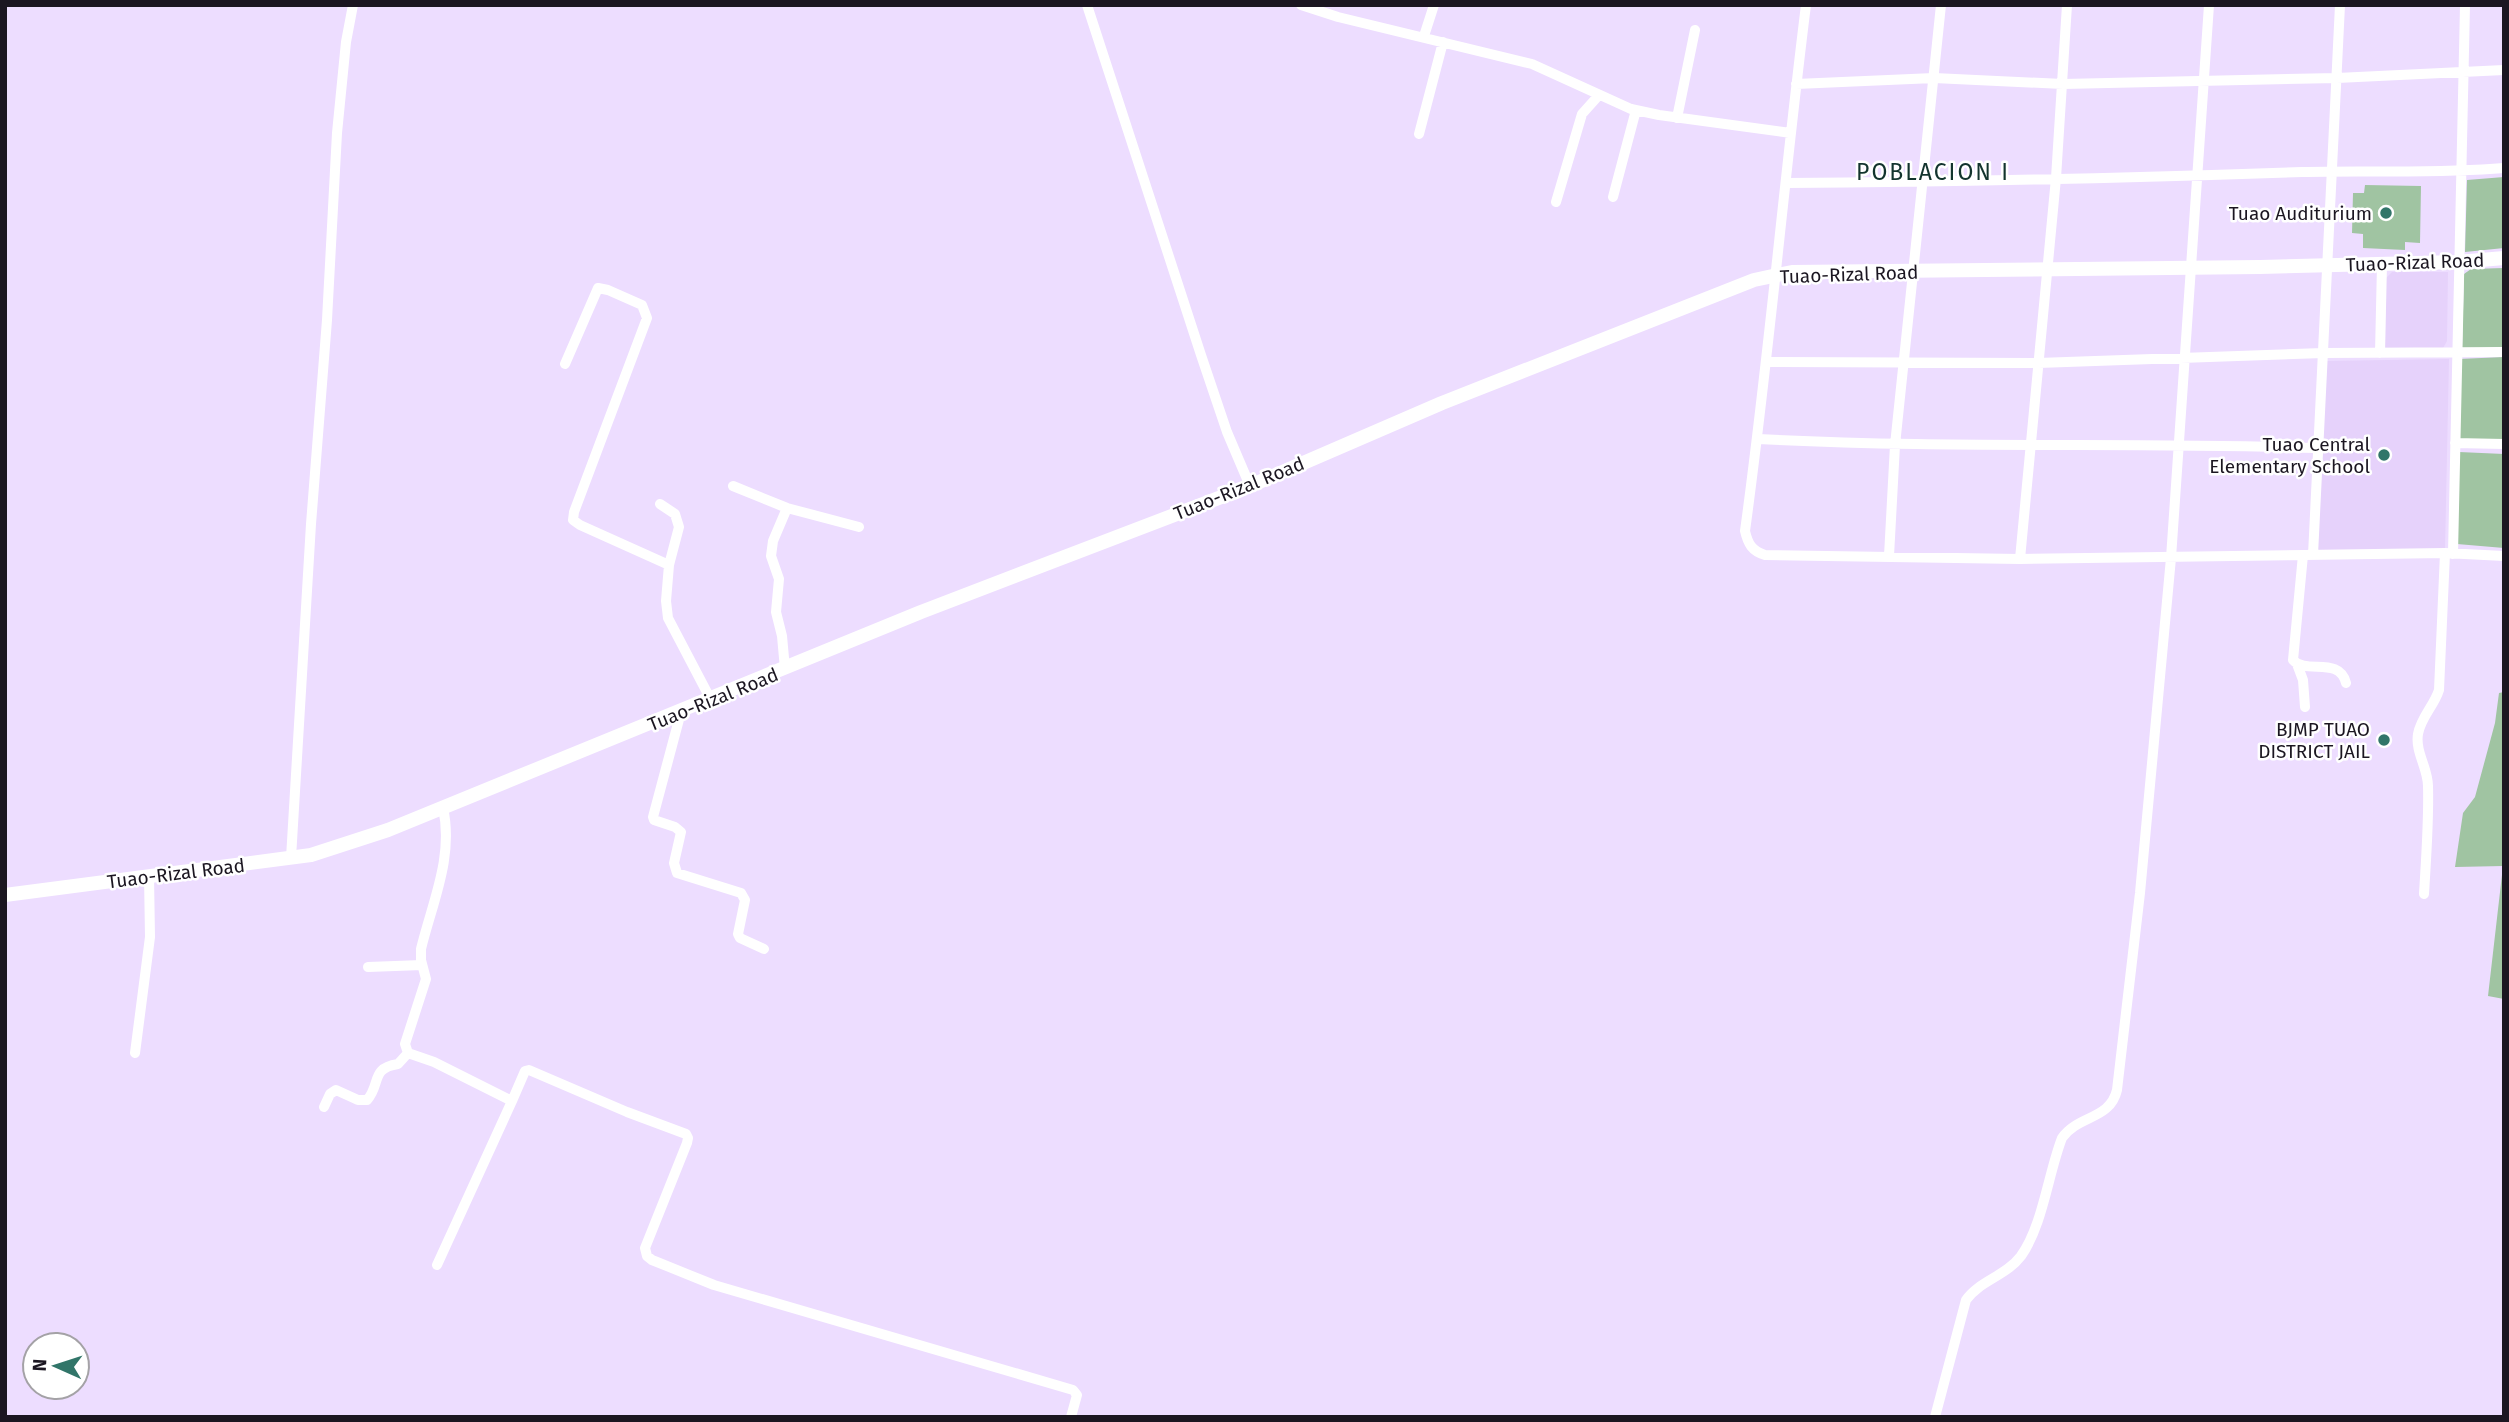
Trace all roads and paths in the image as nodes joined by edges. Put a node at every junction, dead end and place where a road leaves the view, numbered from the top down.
1 (353, 5) edge
2 (1087, 5) edge
3 (1301, 5) edge
4 (1434, 5) edge
5 (1806, 5) edge
6 (1941, 5) edge
7 (2067, 5) edge
8 (2209, 5) edge
9 (2340, 5) edge
10 (2465, 5) edge
11 (1695, 30) dead end
12 (1424, 36) junction
13 (1443, 41) junction
14 (2504, 70) edge
15 (2464, 73) junction
16 (1934, 78) junction
17 (2337, 78) junction
18 (2204, 79) junction
19 (2063, 83) junction
20 (1796, 84) junction
21 (1599, 95) junction
22 (1636, 110) junction
23 (1677, 118) junction
24 (1791, 133) junction
25 (1419, 134) dead end
26 (2504, 168) edge
27 (2332, 171) junction
28 (2460, 172) junction
29 (2197, 176) junction
30 (2056, 178) junction
31 (1922, 182) junction
32 (1786, 183) junction
33 (1613, 197) dead end
34 (1556, 202) dead end
35 (2504, 258) edge
36 (2458, 262) junction
37 (2382, 264) junction
38 (2326, 266) junction
39 (2193, 268) junction
40 (2047, 270) junction
41 (1913, 272) junction
42 (1774, 275) junction
43 (2504, 352) edge
44 (2323, 353) junction
45 (2380, 354) junction
46 (2457, 354) junction
47 (2186, 358) junction
48 (1766, 362) junction
49 (1904, 363) junction
50 (2038, 363) junction
51 (565, 364) dead end
52 (1758, 439) junction
53 (2455, 443) junction
54 (2180, 444) junction
55 (2504, 444) edge
56 (1895, 445) junction
57 (2030, 446) junction
58 (2317, 448) junction
59 (733, 486) dead end
60 (1250, 486) junction
61 (660, 503) dead end
62 (787, 508) junction
63 (859, 527) dead end
64 (2449, 554) junction
65 (2308, 555) junction
66 (1889, 556) junction
67 (2504, 556) edge
68 (2171, 558) junction
69 (2020, 559) junction
70 (670, 565) junction
71 (2297, 664) junction
72 (785, 669) junction
73 (2346, 683) dead end
74 (711, 700) junction
75 (2305, 707) dead end
76 (681, 712) junction
77 (443, 808) junction
78 (291, 858) junction
79 (149, 876) junction
80 (13, 894) edge
81 (2424, 894) dead end
82 (764, 949) dead end
83 (422, 965) junction
84 (368, 967) dead end
85 (135, 1053) dead end
86 (408, 1053) junction
87 (512, 1101) junction
88 (324, 1107) dead end
89 (437, 1265) dead end
90 (1070, 1417) edge
91 (1935, 1417) edge

1 - 78 street
2 - 60 street
3 - 12 street
4 - 12 street
5 - 20 street
6 - 16 street
7 - 19 street
8 - 18 street
9 - 17 street
10 - 15 street
11 - 23 street
12 - 13 street
13 - 21 street
13 - 25 street
14 - 15 street
15 - 17 street
15 - 28 street
16 - 19 street
16 - 20 street
16 - 31 street
17 - 18 street
17 - 27 street
18 - 19 street
18 - 29 street
19 - 30 street
20 - 24 street
21 - 22 street
21 - 34 street
22 - 23 street
22 - 33 street
23 - 24 street
24 - 32 street
26 - 28 street
27 - 28 street
27 - 29 street
27 - 38 street
28 - 36 street
29 - 30 street
29 - 39 street
30 - 31 street
30 - 40 street
31 - 32 street
31 - 41 street
32 - 42 street
35 - 36 main road, Tuao-Rizal Road
36 - 37 main road, Tuao-Rizal Road
36 - 46 street
37 - 38 main road, Tuao-Rizal Road
37 - 45 street
38 - 39 main road, Tuao-Rizal Road
38 - 44 street
39 - 40 main road, Tuao-Rizal Road
39 - 47 street
40 - 41 main road, Tuao-Rizal Road
40 - 50 street
41 - 42 main road, Tuao-Rizal Road
41 - 49 street
42 - 48 street
42 - 60 main road, Tuao-Rizal Road
43 - 46 street
44 - 45 street
44 - 47 street
44 - 58 street
45 - 46 street
46 - 53 street
47 - 50 street
47 - 54 street
48 - 49 street
48 - 52 street
49 - 50 street
49 - 56 street
50 - 57 street
51 - 70 street
52 - 56 street
52 - 66 street
53 - 55 street
53 - 64 street
54 - 57 street
54 - 58 street
54 - 68 street
56 - 57 street
56 - 66 street
57 - 69 street
58 - 65 street
59 - 62 street
60 - 72 main road, Tuao-Rizal Road
61 - 70 street
62 - 63 street
62 - 72 street
64 - 65 street
64 - 67 street
64 - 81 street
65 - 68 street
65 - 71 street
66 - 69 street
68 - 69 street
68 - 91 street
70 - 74 street
71 - 73 street
71 - 75 street
72 - 74 main road, Tuao-Rizal Road
74 - 76 main road, Tuao-Rizal Road
76 - 77 main road, Tuao-Rizal Road
76 - 82 street
77 - 78 main road, Tuao-Rizal Road
77 - 83 street
78 - 79 main road, Tuao-Rizal Road
79 - 80 main road, Tuao-Rizal Road
79 - 85 street
83 - 84 street
83 - 86 street
86 - 87 street
86 - 88 street
87 - 89 street
87 - 90 street

